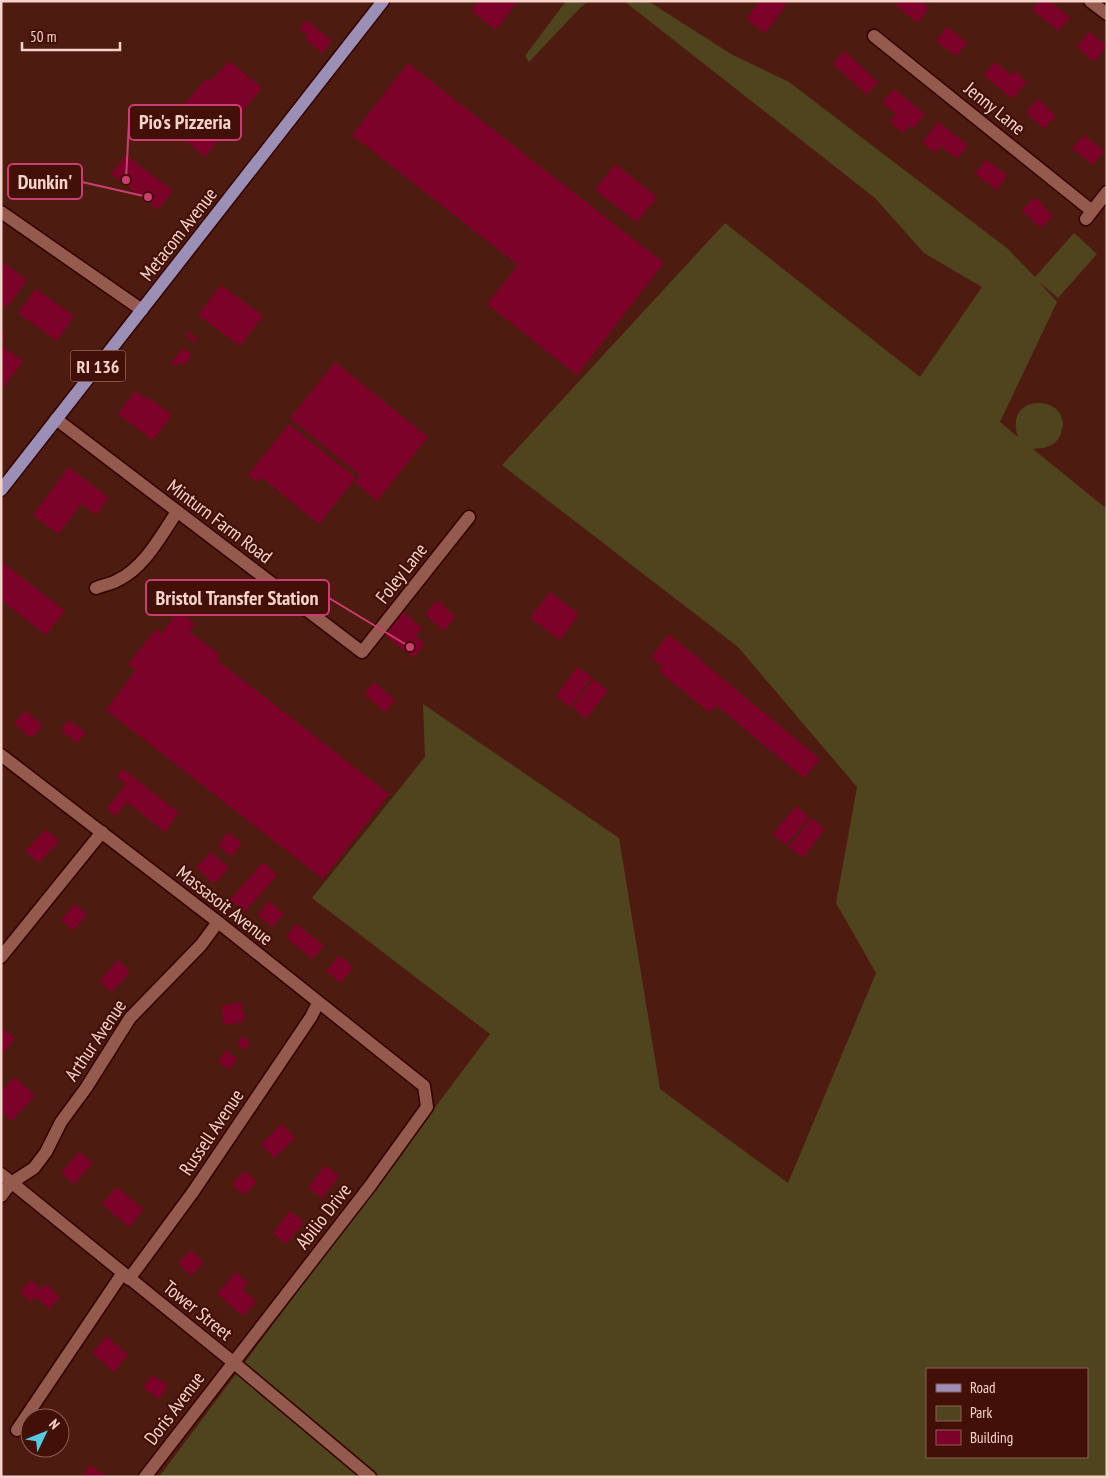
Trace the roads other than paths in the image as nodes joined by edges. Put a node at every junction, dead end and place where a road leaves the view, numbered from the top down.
1 (383, 1) edge
2 (1090, 1) edge
3 (1107, 14) edge
4 (874, 36) dead end
5 (1107, 192) edge
6 (1, 212) edge
7 (142, 310) junction
8 (56, 419) junction
9 (1, 490) edge
10 (177, 512) junction
11 (469, 517) dead end
12 (96, 588) dead end
13 (362, 652) joint
14 (1, 756) edge
15 (102, 832) junction
16 (218, 922) junction
17 (1, 957) edge
18 (318, 1003) junction
19 (424, 1086) joint
20 (1, 1174) edge
21 (11, 1183) junction
22 (1, 1196) edge
23 (126, 1276) junction
24 (232, 1362) junction
25 (17, 1430) dead end
26 (146, 1477) edge
27 (370, 1477) edge

1 - 7 main road, Metacom Avenue / RI 136
2 - 3 street
4 - 5 street, Jenny Lane
6 - 7 street
7 - 8 main road, Metacom Avenue / RI 136
8 - 9 main road, Metacom Avenue / RI 136
8 - 10 street, Minturn Farm Road
10 - 12 street
10 - 13 street, Minturn Farm Road
11 - 13 street, Foley Lane
14 - 15 street, Massasoit Avenue
15 - 16 street, Massasoit Avenue
15 - 17 street
16 - 18 street, Massasoit Avenue
16 - 21 street, Arthur Avenue
18 - 19 street, Massasoit Avenue
18 - 23 street, Russell Avenue
19 - 24 street, Abilio Drive
20 - 21 street, Tower Street
21 - 22 street, Arthur Avenue
21 - 23 street, Tower Street
23 - 24 street, Tower Street
23 - 25 street, Russell Avenue
24 - 26 street, Doris Avenue
24 - 27 street, Tower Street

